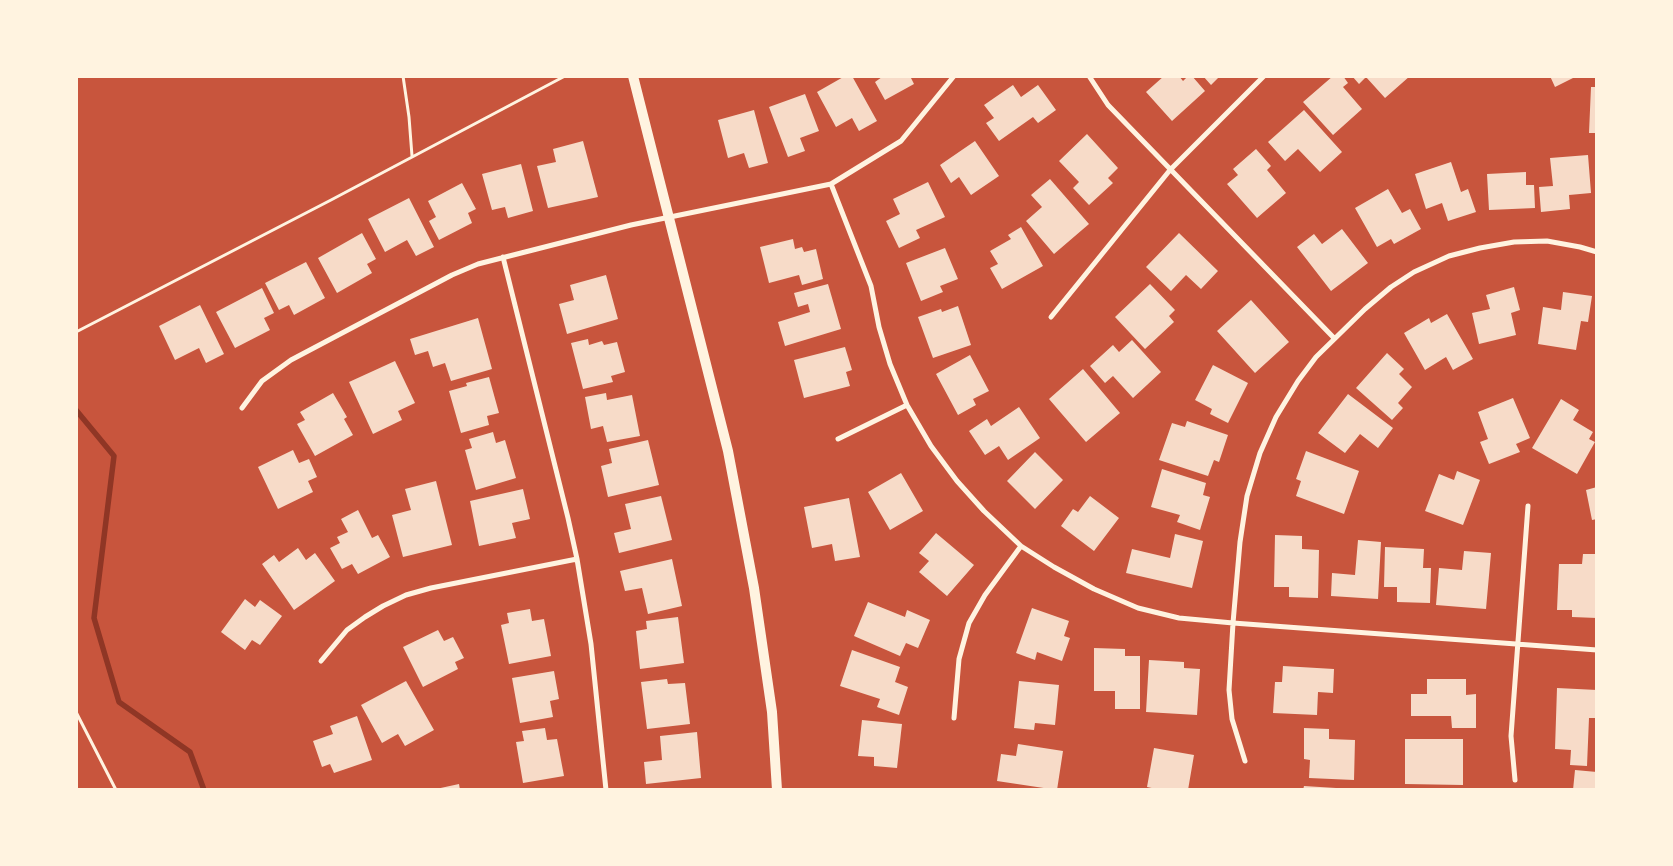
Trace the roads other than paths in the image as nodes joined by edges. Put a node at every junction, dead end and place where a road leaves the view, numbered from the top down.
1 (633, 76) edge
2 (954, 76) edge
3 (1089, 76) edge
4 (1264, 76) edge
5 (1170, 170) junction
6 (831, 184) junction
7 (669, 218) junction
8 (1597, 252) edge
9 (503, 257) junction
10 (1051, 317) dead end
11 (1334, 338) junction
12 (907, 405) junction
13 (242, 408) dead end
14 (838, 439) dead end
15 (1528, 506) dead end
16 (1021, 546) junction
17 (577, 560) junction
18 (1233, 623) junction
19 (1518, 644) junction
20 (1597, 650) edge
21 (321, 661) dead end
22 (954, 718) dead end
23 (1245, 761) dead end
24 (1515, 780) dead end
25 (606, 790) edge
26 (777, 790) edge
27 (796, 790) edge
28 (866, 790) edge

1 - 7 main road
2 - 6 street
3 - 5 street
4 - 5 street
5 - 10 street
5 - 11 street
6 - 7 street
6 - 12 street
7 - 9 street
7 - 26 main road
8 - 11 street
9 - 13 street
9 - 17 street
11 - 18 street
12 - 14 street
12 - 16 street
15 - 19 street
16 - 18 street
16 - 22 street
17 - 21 street
17 - 25 street
18 - 19 street
18 - 23 street
19 - 20 street
19 - 24 street
27 - 28 lane

